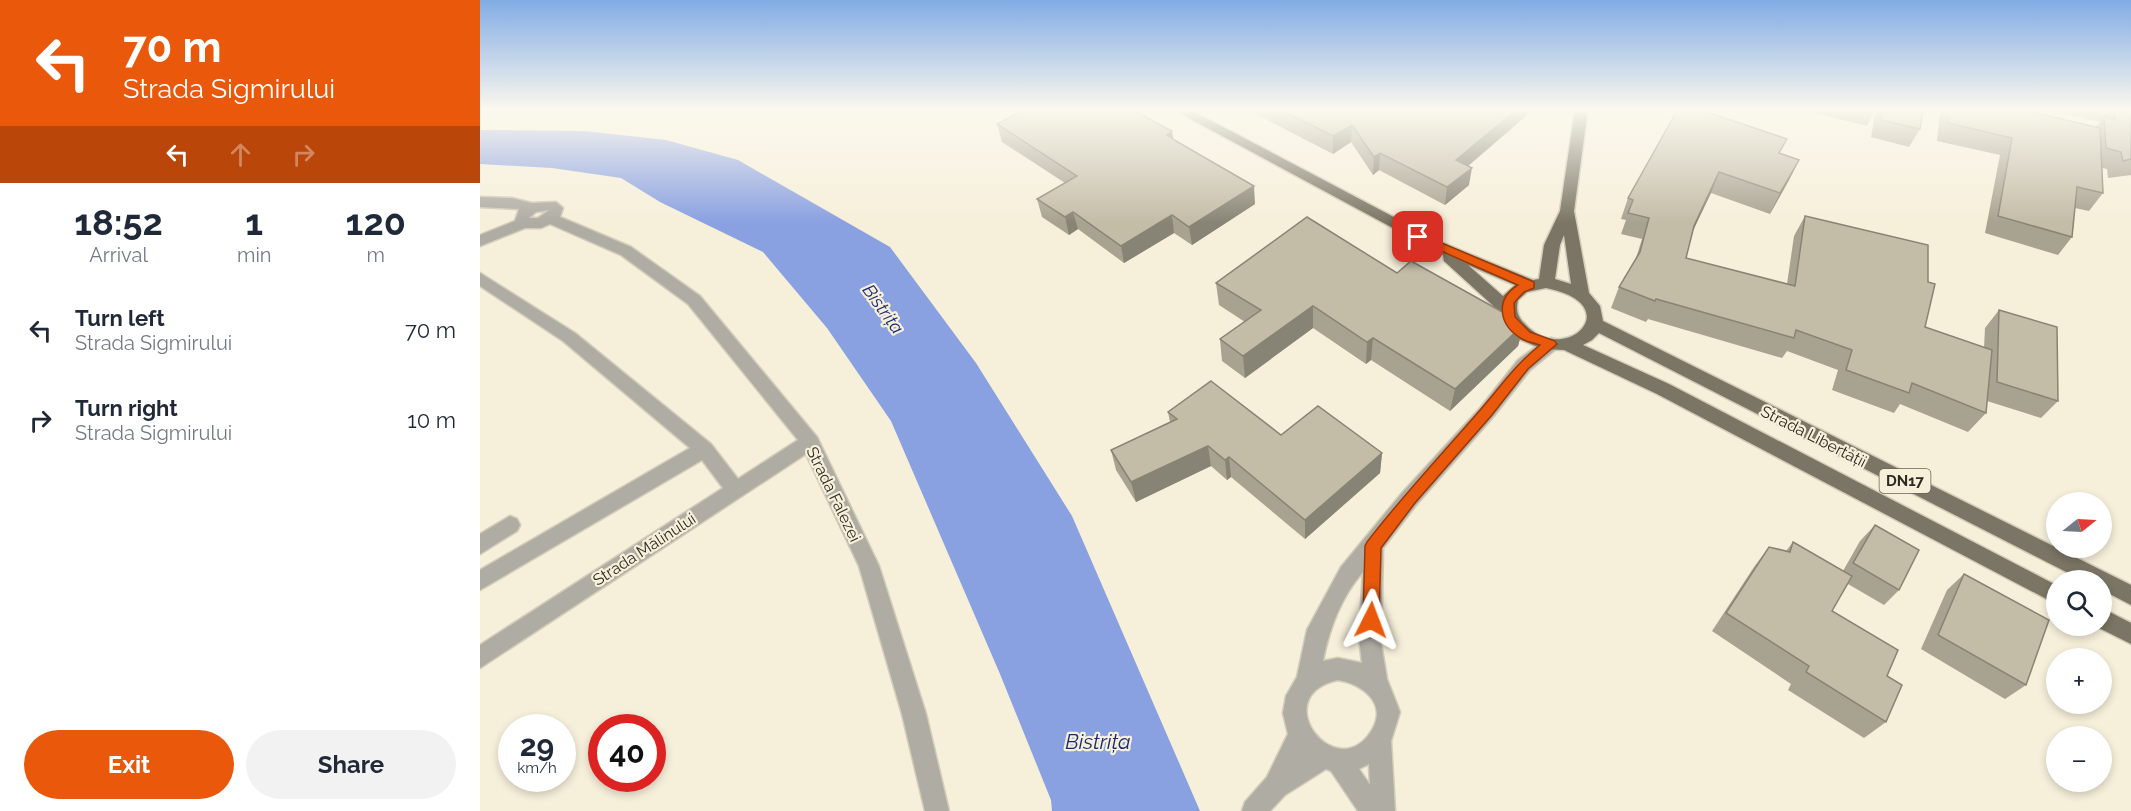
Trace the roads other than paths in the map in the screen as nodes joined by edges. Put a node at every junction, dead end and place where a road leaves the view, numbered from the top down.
1 (1248, 147) edge
2 (1577, 147) edge
3 (480, 202) edge
4 (1567, 211) junction
5 (526, 217) junction
6 (482, 240) edge
7 (1438, 247) junction
8 (480, 278) edge
9 (1538, 284) junction
10 (1581, 295) junction
11 (1507, 309) junction
12 (1595, 324) junction
13 (1525, 335) junction
14 (1558, 344) junction
15 (1524, 365) junction
16 (810, 442) junction
17 (704, 449) junction
18 (735, 489) junction
19 (510, 525) dead end
20 (480, 545) edge
21 (1373, 546) junction
22 (480, 581) edge
23 (2046, 590) edge
24 (2131, 595) edge
25 (2112, 624) edge
26 (2131, 634) edge
27 (480, 657) edge
28 (1308, 680) junction
29 (1377, 685) junction
30 (1300, 735) junction
31 (1380, 742) junction
32 (1330, 758) junction
33 (1265, 799) edge
34 (937, 811) edge
35 (1373, 811) edge
36 (1383, 811) edge

1 - 7 main road
2 - 4 main road
3 - 5 street
4 - 9 main road
4 - 10 main road
5 - 6 street
5 - 16 street, Strada Falezei
7 - 9 main road
7 - 11 main road
8 - 17 street
9 - 10 main road
9 - 11 main road
10 - 12 main road
11 - 13 main road
12 - 14 main road
12 - 24 main road, Strada Libertății / DN17
13 - 14 main road
13 - 15 street
14 - 15 street
14 - 23 main road, Strada Libertății / DN17
15 - 21 street
16 - 18 street, Strada Mălinului
16 - 34 street, Strada Falezei
17 - 18 street
17 - 22 street
18 - 27 street, Strada Mălinului
19 - 20 street
21 - 28 street
21 - 29 street
25 - 26 main road
28 - 29 street
28 - 30 street
29 - 31 street
30 - 32 street
30 - 33 street
31 - 32 street
31 - 36 street
32 - 33 street
32 - 35 street

